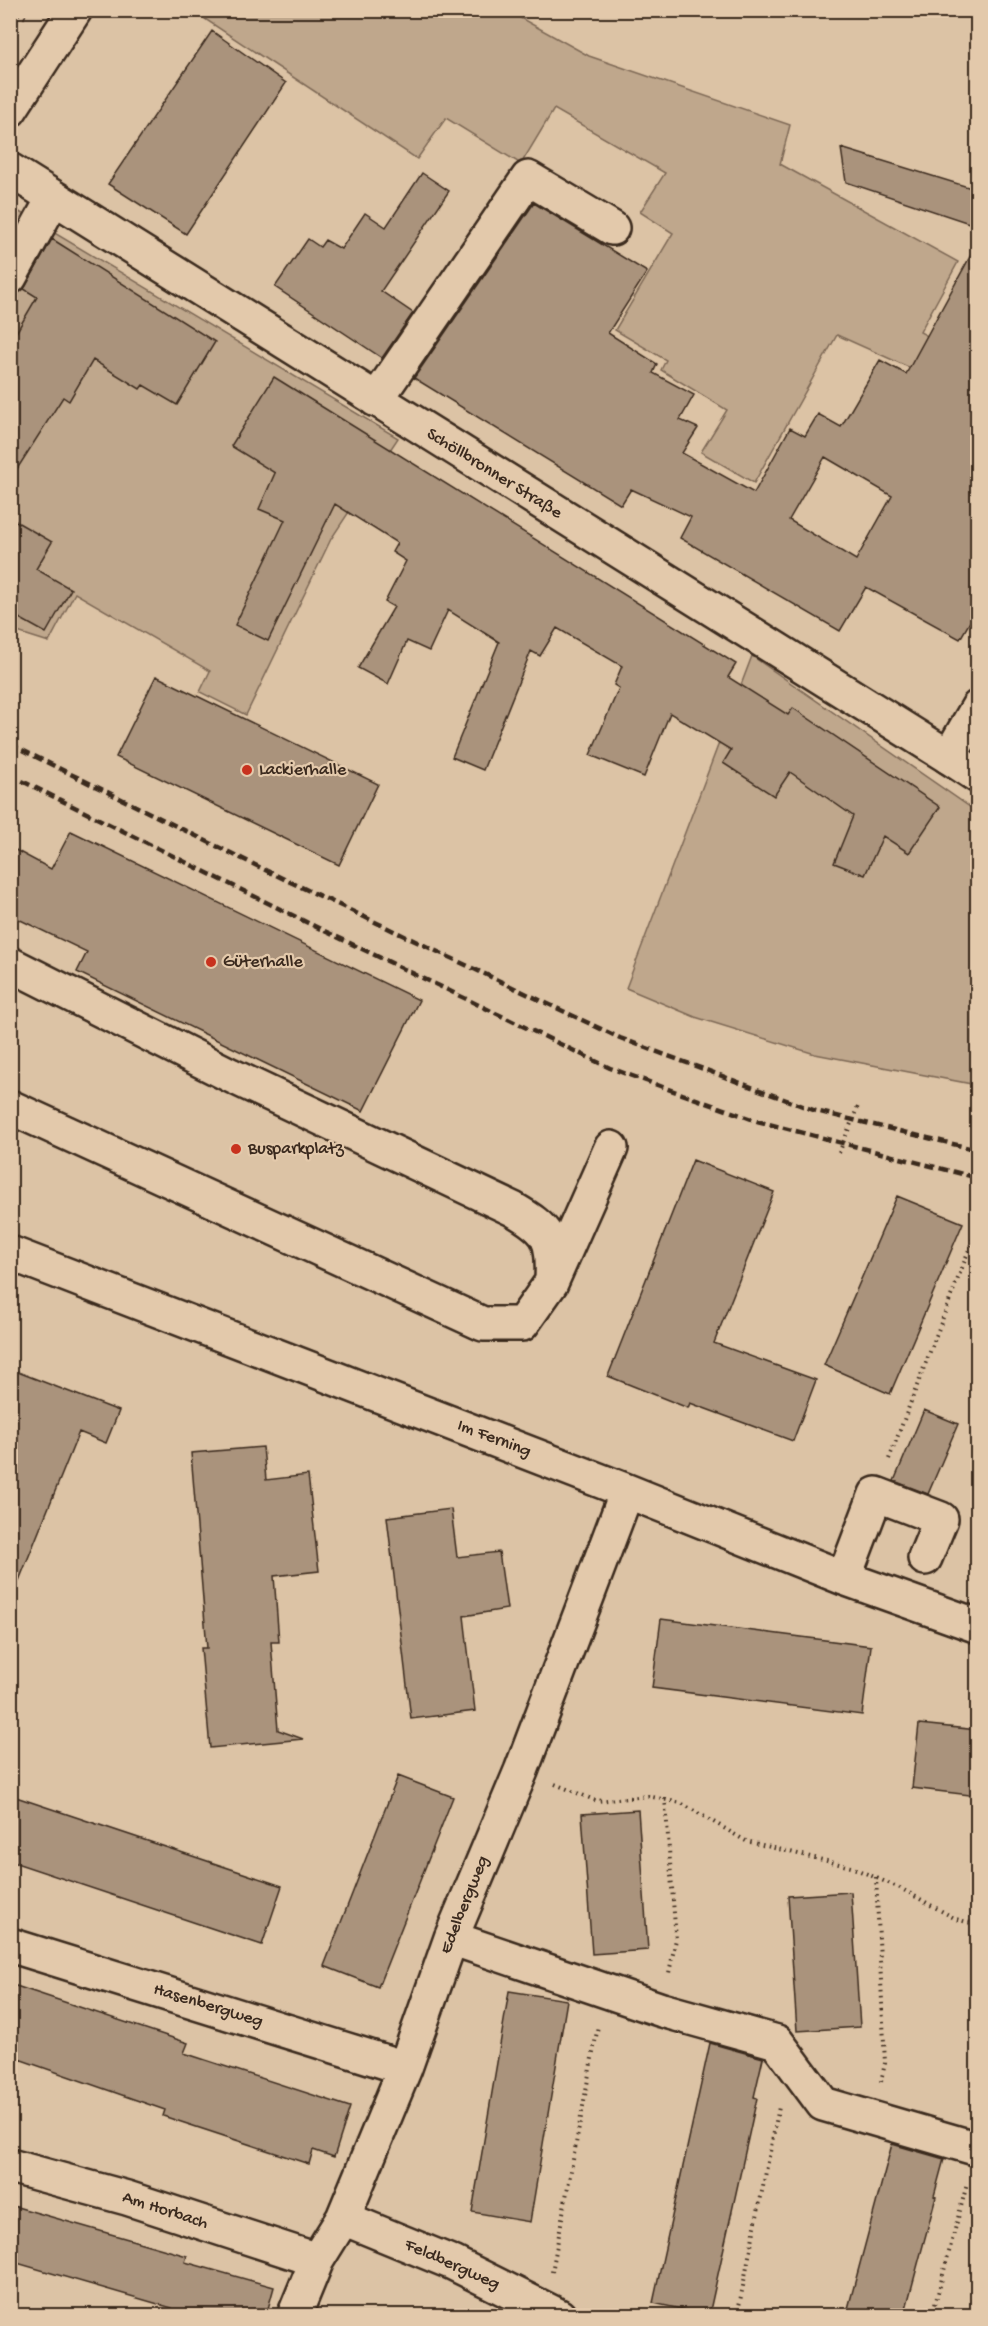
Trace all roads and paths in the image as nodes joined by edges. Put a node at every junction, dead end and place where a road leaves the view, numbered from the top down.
1 (75, 10) edge
2 (10, 110) edge
3 (10, 170) edge
4 (53, 199) junction
5 (612, 228) dead end
6 (10, 277) edge
7 (376, 400) junction
8 (978, 707) edge
9 (948, 757) junction
10 (978, 776) edge
11 (10, 964) edge
12 (858, 1106) dead end
13 (10, 1107) edge
14 (611, 1148) dead end
15 (839, 1153) dead end
16 (978, 1226) edge
17 (10, 1252) edge
18 (551, 1283) junction
19 (627, 1491) junction
20 (876, 1494) junction
21 (925, 1558) dead end
22 (844, 1578) junction
23 (978, 1626) edge
24 (520, 1771) junction
25 (664, 1798) junction
26 (876, 1877) junction
27 (978, 1925) edge
28 (451, 1938) junction
29 (10, 1945) edge
30 (604, 1991) junction
31 (662, 2010) junction
32 (405, 2068) junction
33 (774, 2098) dead end
34 (872, 2118) junction
35 (977, 2149) edge
36 (10, 2166) edge
37 (343, 2218) junction
38 (317, 2260) junction
39 (552, 2312) edge
40 (294, 2316) edge
41 (737, 2316) edge
42 (932, 2316) edge

1 - 2 street
3 - 4 street, Schöllbronner Straße
4 - 6 street
4 - 7 street, Schöllbronner Straße
5 - 7 street
7 - 9 street, Schöllbronner Straße
8 - 9 street
9 - 10 street, Schöllbronner Straße
11 - 18 street
12 - 15 path
13 - 18 street
14 - 18 street
16 - 20 path
17 - 19 street, Im Ferning
19 - 22 street, Im Ferning
19 - 24 street, Edelbergweg
20 - 21 street
20 - 22 street
22 - 23 street, Im Ferning
24 - 25 path
24 - 28 street, Edelbergweg
25 - 26 path
25 - 31 path
26 - 27 path
26 - 34 path
28 - 30 street
28 - 32 street, Edelbergweg
29 - 32 street, Hasenbergweg
30 - 31 street
30 - 39 path
31 - 34 street
32 - 37 street, Edelbergweg
33 - 41 path
34 - 35 street
35 - 42 path
36 - 38 street, Am Horbach
37 - 38 street, Edelbergweg
37 - 39 street, Feldbergweg
38 - 40 street, Edelbergweg

